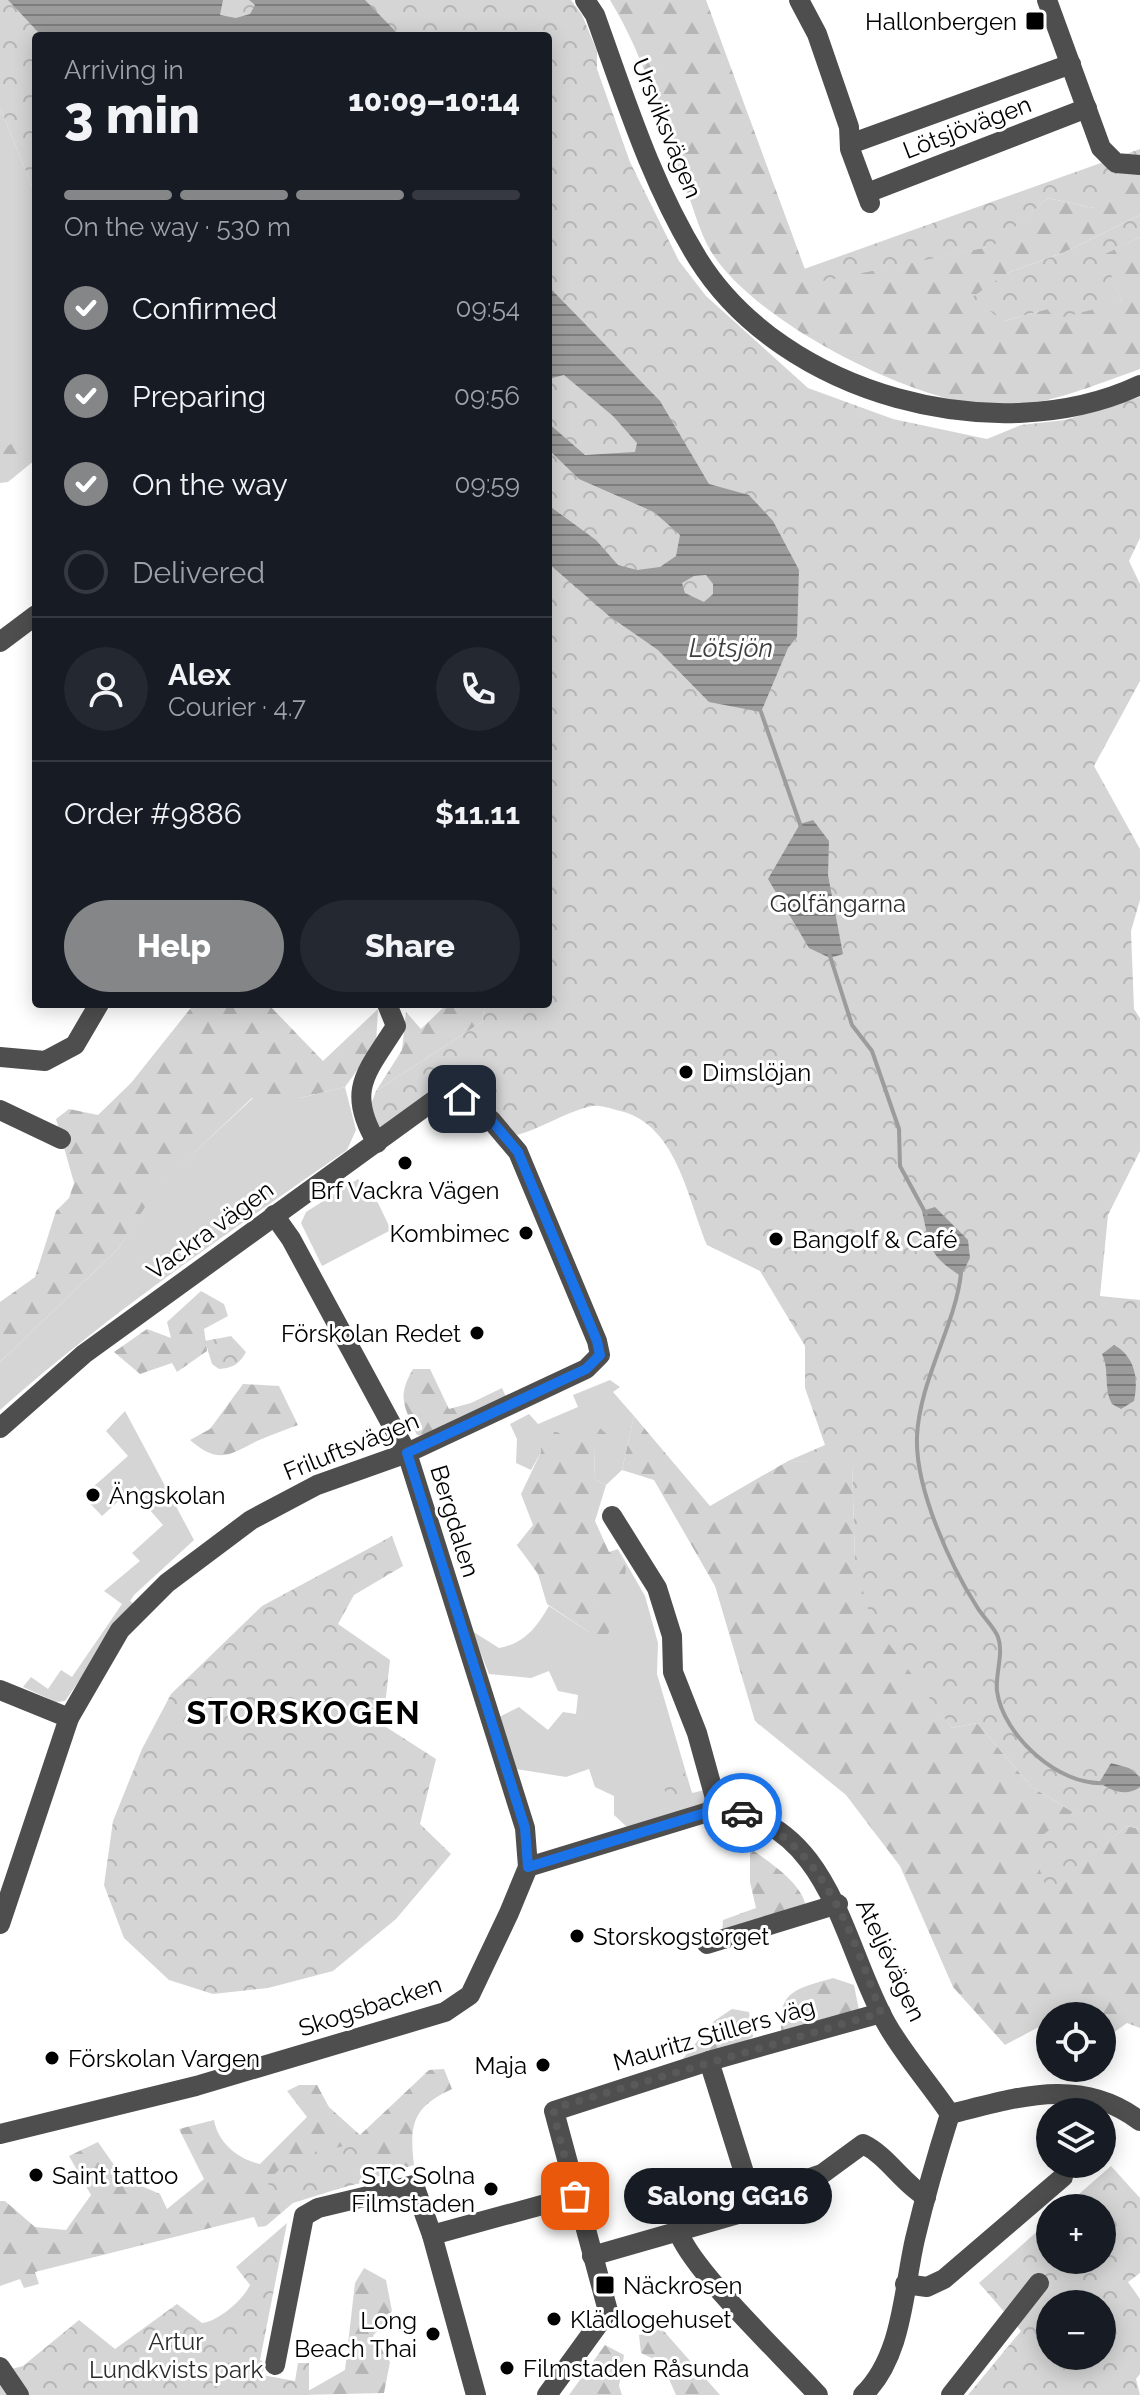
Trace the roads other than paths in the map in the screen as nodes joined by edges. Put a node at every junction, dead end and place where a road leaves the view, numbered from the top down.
1 (585, 0) edge
2 (799, 0) edge
3 (1047, 0) edge
4 (1071, 64) junction
5 (1087, 108) junction
6 (850, 144) junction
7 (1140, 165) edge
8 (1140, 385) edge
9 (32, 618) edge
10 (0, 642) edge
11 (97, 1008) edge
12 (389, 1008) edge
13 (0, 1057) edge
14 (462, 1099) joint
15 (0, 1110) edge
16 (61, 1139) dead end
17 (377, 1143) junction
18 (274, 1215) junction
19 (0, 1428) edge
20 (407, 1453) junction
21 (612, 1516) dead end
22 (0, 1690) edge
23 (69, 1718) junction
24 (718, 1809) junction
25 (528, 1867) junction
26 (838, 1904) junction
27 (0, 1924) edge
28 (707, 1944) dead end
29 (881, 2013) junction
30 (709, 2061) junction
31 (950, 2114) junction
32 (1140, 2121) edge
33 (0, 2134) edge
34 (1062, 2178) edge
35 (575, 2196) junction
36 (926, 2197) junction
37 (752, 2198) junction
38 (678, 2231) junction
39 (432, 2235) junction
40 (592, 2256) junction
41 (1039, 2283) dead end
42 (905, 2284) junction
43 (275, 2365) dead end
44 (0, 2367) edge
45 (14, 2393) edge
46 (476, 2395) edge
47 (547, 2395) edge
48 (818, 2395) edge
49 (863, 2395) edge
50 (951, 2395) edge

1 - 8 street, Ursviksvägen
2 - 6 street, Lötsjövägen
3 - 4 street
4 - 5 street
4 - 6 street, Lötsjövägen
5 - 6 street, Lötsjövägen
5 - 7 street
9 - 10 street
11 - 13 street
12 - 17 street
14 - 17 street, Vackra vägen
14 - 20 street, Friluftsvägen
15 - 16 street
17 - 18 street, Vackra vägen
18 - 19 street, Vackra vägen
18 - 20 street, Bergdalen
20 - 23 street, Friluftsvägen
20 - 25 street, Bergdalen
21 - 24 street
22 - 23 street
23 - 27 street, Friluftsvägen
24 - 25 street
24 - 26 street, Ateljévägen
25 - 33 street, Skogsbacken
26 - 28 street
26 - 29 street, Ateljévägen
29 - 30 street, Mauritz Stillers väg
29 - 31 street, Ateljévägen
30 - 35 street, Mauritz Stillers väg
30 - 37 street
31 - 32 street
31 - 36 street
34 - 42 street
35 - 39 street
35 - 40 street
36 - 37 street
36 - 42 street
37 - 38 street
38 - 40 street
38 - 48 street
39 - 43 street
39 - 46 street
40 - 47 street
41 - 50 street
42 - 49 street
44 - 45 street

